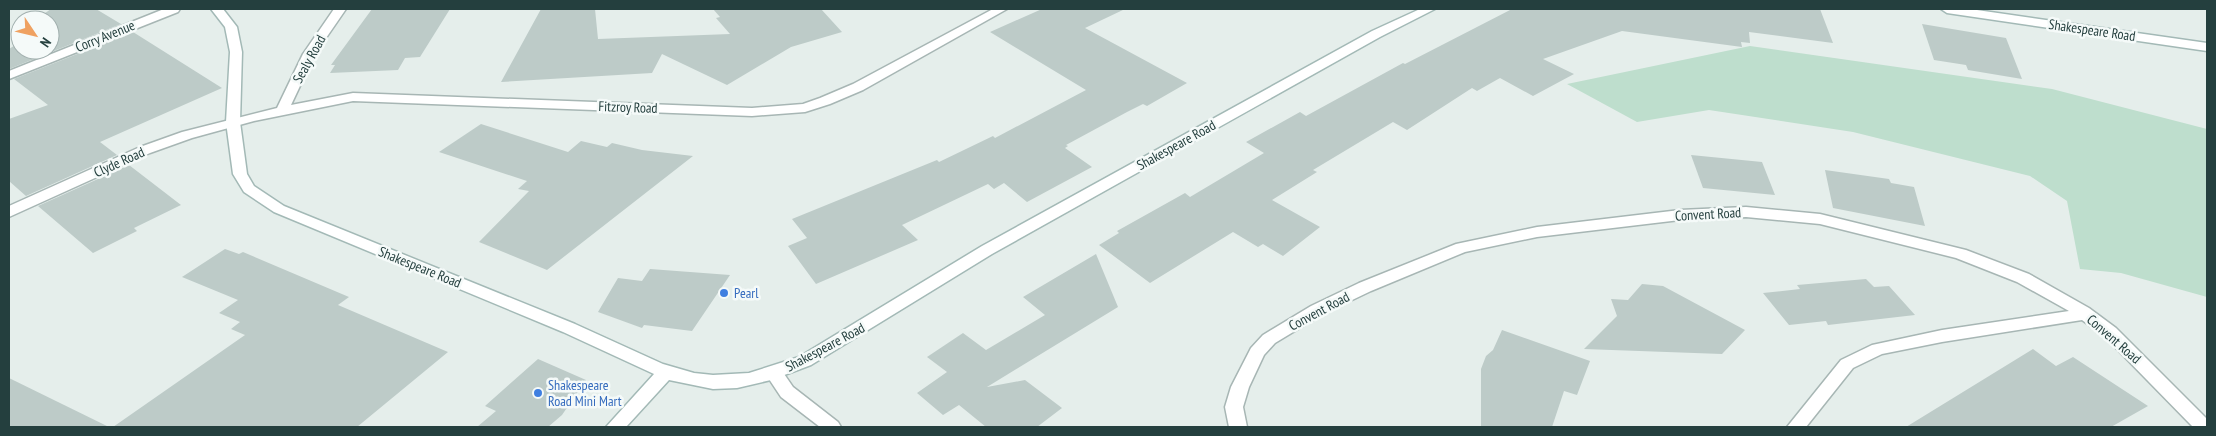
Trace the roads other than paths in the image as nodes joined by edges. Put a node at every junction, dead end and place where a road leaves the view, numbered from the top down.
1 (174, 9) edge
2 (217, 9) edge
3 (340, 9) edge
4 (1002, 9) edge
5 (1429, 9) edge
6 (1947, 9) edge
7 (2207, 47) edge
8 (9, 75) edge
9 (282, 111) junction
10 (233, 122) junction
11 (9, 212) edge
12 (2083, 312) junction
13 (664, 373) junction
14 (774, 373) junction
15 (615, 427) edge
16 (832, 427) edge
17 (1238, 427) edge
18 (1796, 427) edge
19 (2204, 427) edge

1 - 8 street, Corry Avenue
2 - 10 street, Shakespeare Road
3 - 9 street, Sealy Road
4 - 9 street, Fitzroy Road
5 - 14 street, Shakespeare Road
6 - 7 street, Shakespeare Road
9 - 10 street, Fitzroy Road
10 - 11 street, Clyde Road
10 - 13 street, Shakespeare Road
12 - 17 street, Convent Road
12 - 18 street
12 - 19 street, Convent Road
13 - 14 street, Shakespeare Road
13 - 15 street
14 - 16 street

